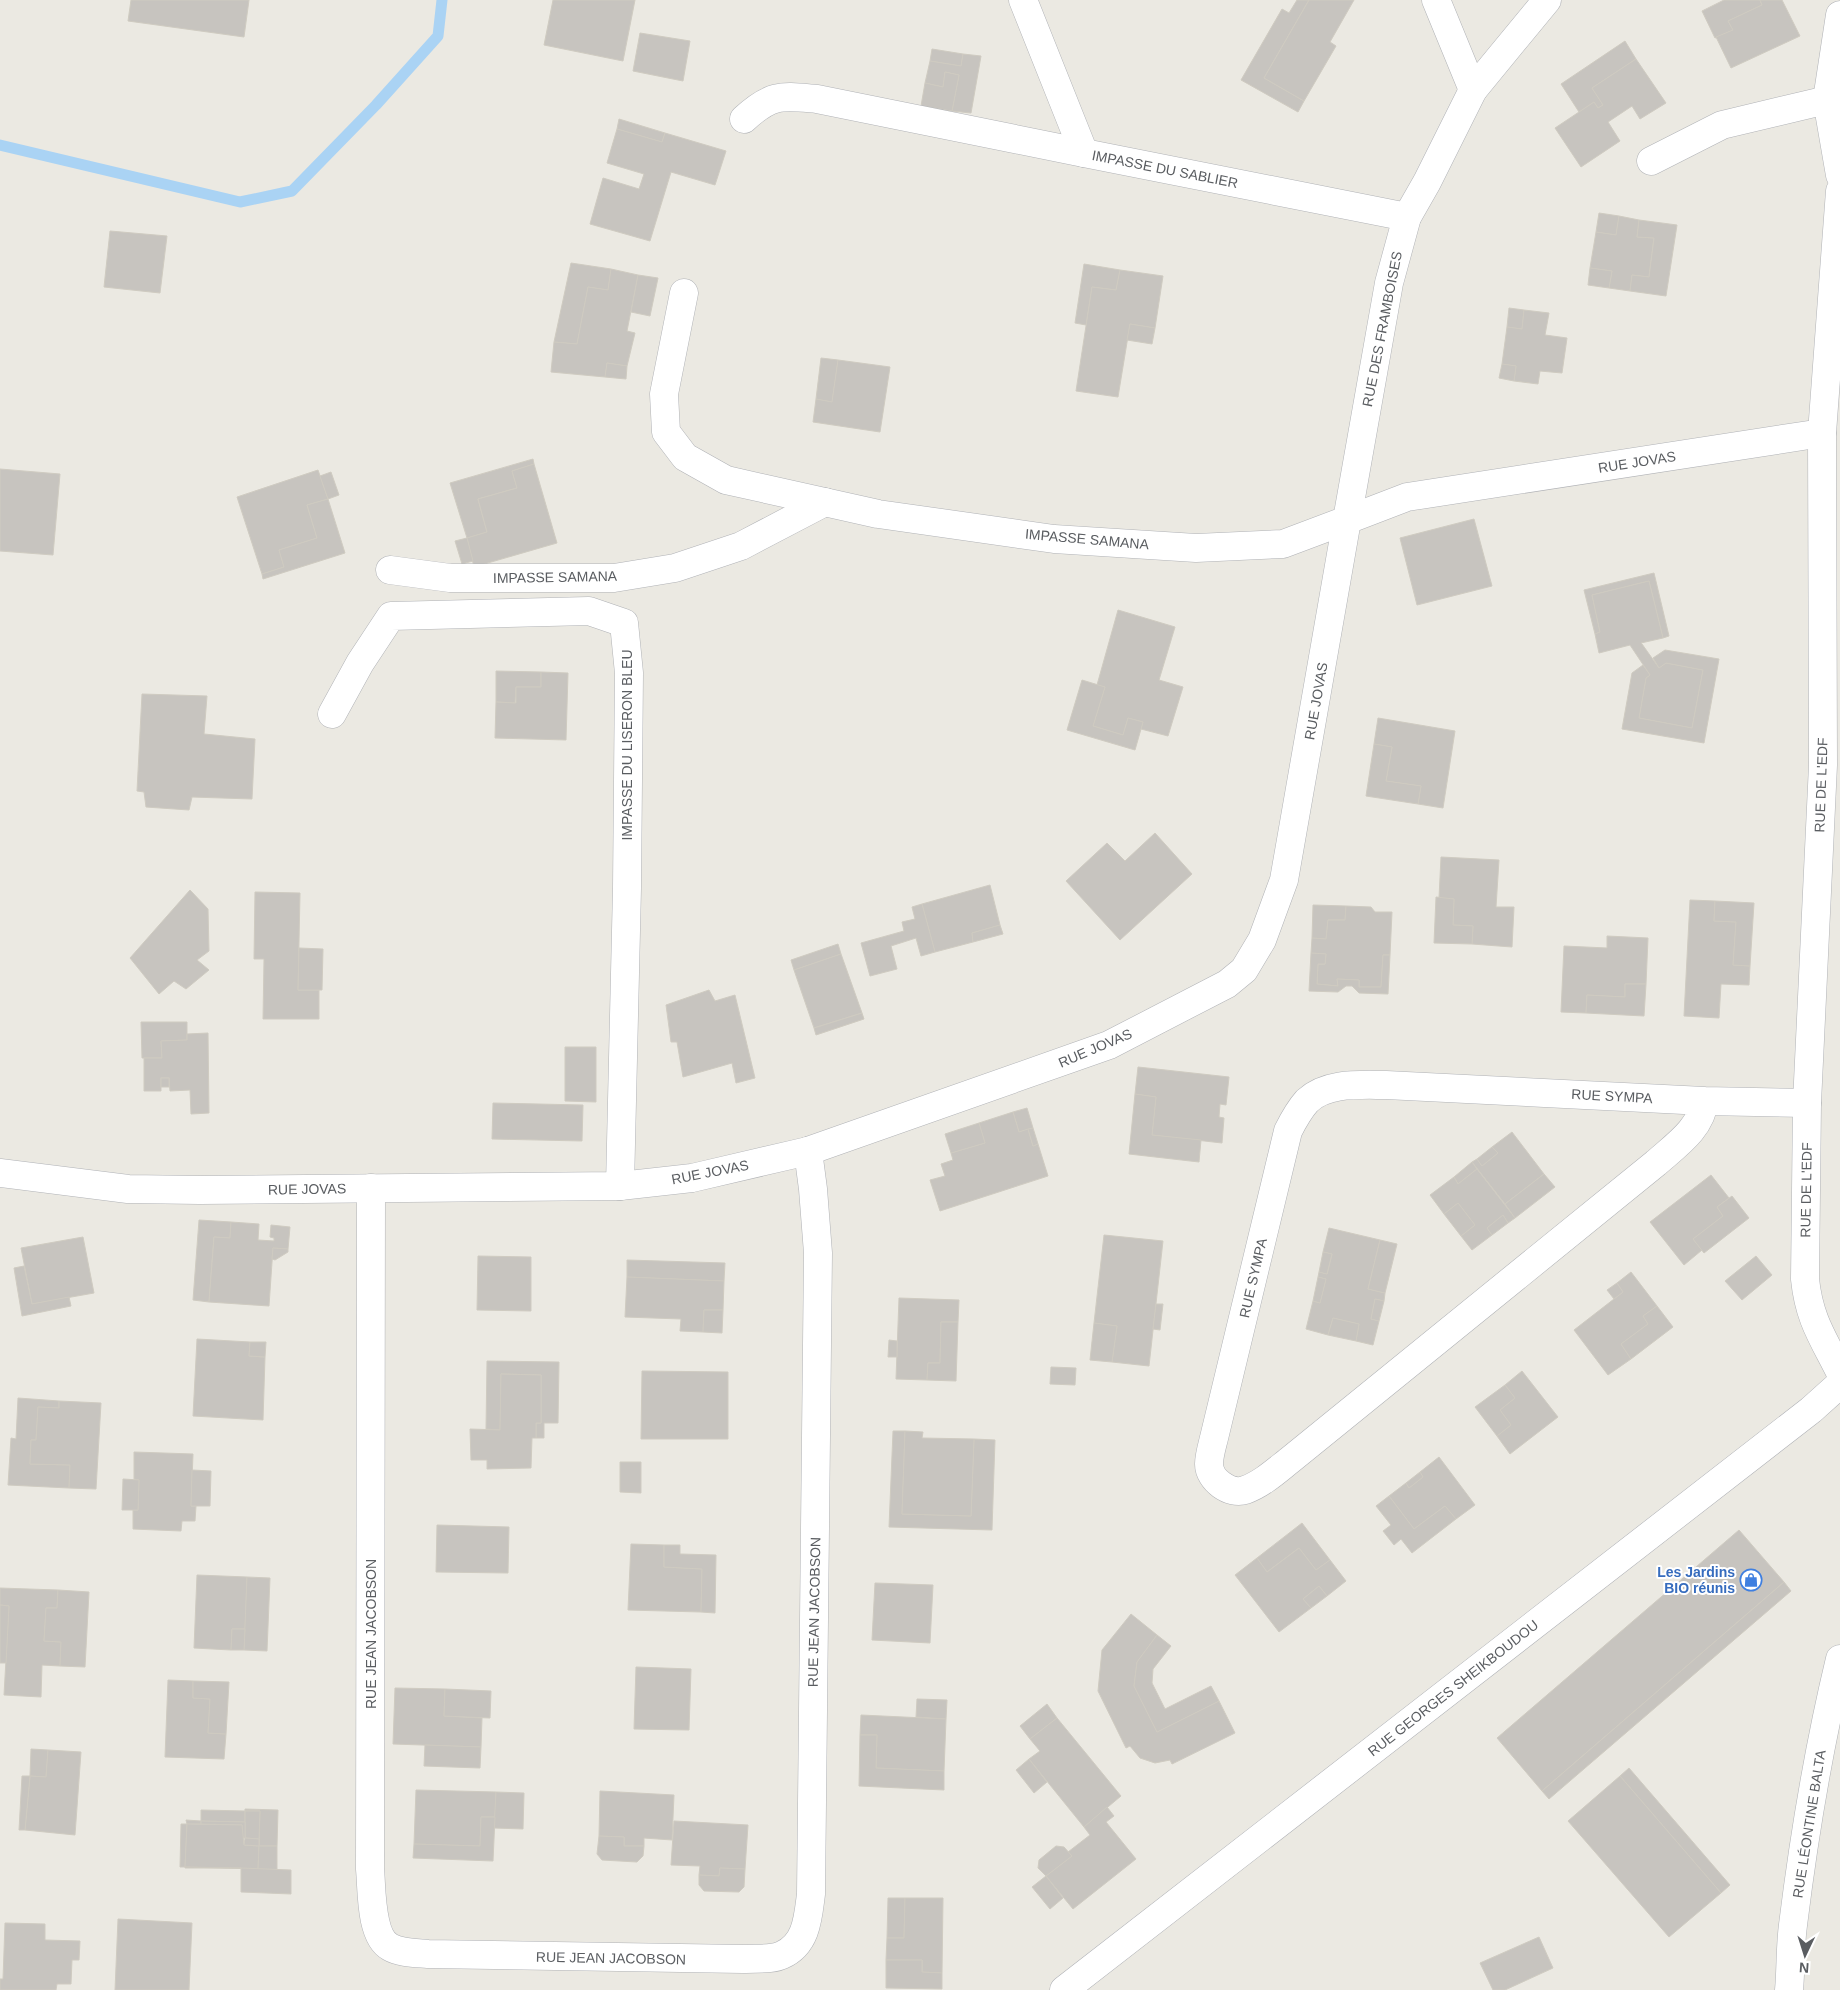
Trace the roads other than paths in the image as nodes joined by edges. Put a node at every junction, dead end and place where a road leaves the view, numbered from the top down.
1 (1024, 0) edge
2 (1436, 0) edge
3 (1547, 0) edge
4 (1840, 15) edge
5 (1472, 90) junction
6 (1827, 100) junction
7 (744, 119) dead end
8 (1084, 153) junction
9 (1651, 161) dead end
10 (1840, 175) edge
11 (1840, 191) edge
12 (1407, 217) junction
13 (684, 293) dead end
14 (1822, 433) junction
15 (825, 502) junction
16 (1347, 520) junction
17 (390, 570) dead end
18 (332, 714) dead end
19 (1704, 1101) junction
20 (1807, 1103) junction
21 (808, 1151) junction
22 (0, 1173) edge
23 (620, 1186) junction
24 (372, 1188) junction
25 (1840, 1372) edge
26 (1840, 1384) edge
27 (1840, 1659) edge
28 (1064, 1990) edge
29 (1789, 1990) edge

1 - 8 street, IMPASSE DU SABLIER
2 - 5 street
3 - 5 street, RUE DES FRAMBOISES
4 - 6 street
5 - 12 street, RUE DES FRAMBOISES
6 - 9 street
6 - 10 street
7 - 8 street
8 - 12 street, IMPASSE DU SABLIER
11 - 14 street, RUE DE L'EDF
12 - 16 street, RUE DES FRAMBOISES
13 - 15 street, IMPASSE SAMANA
14 - 16 street, RUE JOVAS
14 - 20 street, RUE DE L'EDF
15 - 16 street, IMPASSE SAMANA
15 - 17 street, IMPASSE SAMANA
16 - 21 street, RUE JOVAS
18 - 23 street, IMPASSE DU LISERON BLEU
19 - 19 street, RUE SYMPA
19 - 20 street, RUE SYMPA
20 - 25 street, RUE DE L'EDF
21 - 23 street, RUE JOVAS
21 - 24 street, RUE JEAN JACOBSON
22 - 24 street, RUE JOVAS
23 - 24 street, RUE JOVAS
26 - 28 street, RUE GEORGES SHEIKBOUDOU
27 - 29 street, RUE LÉONTINE BALTA

